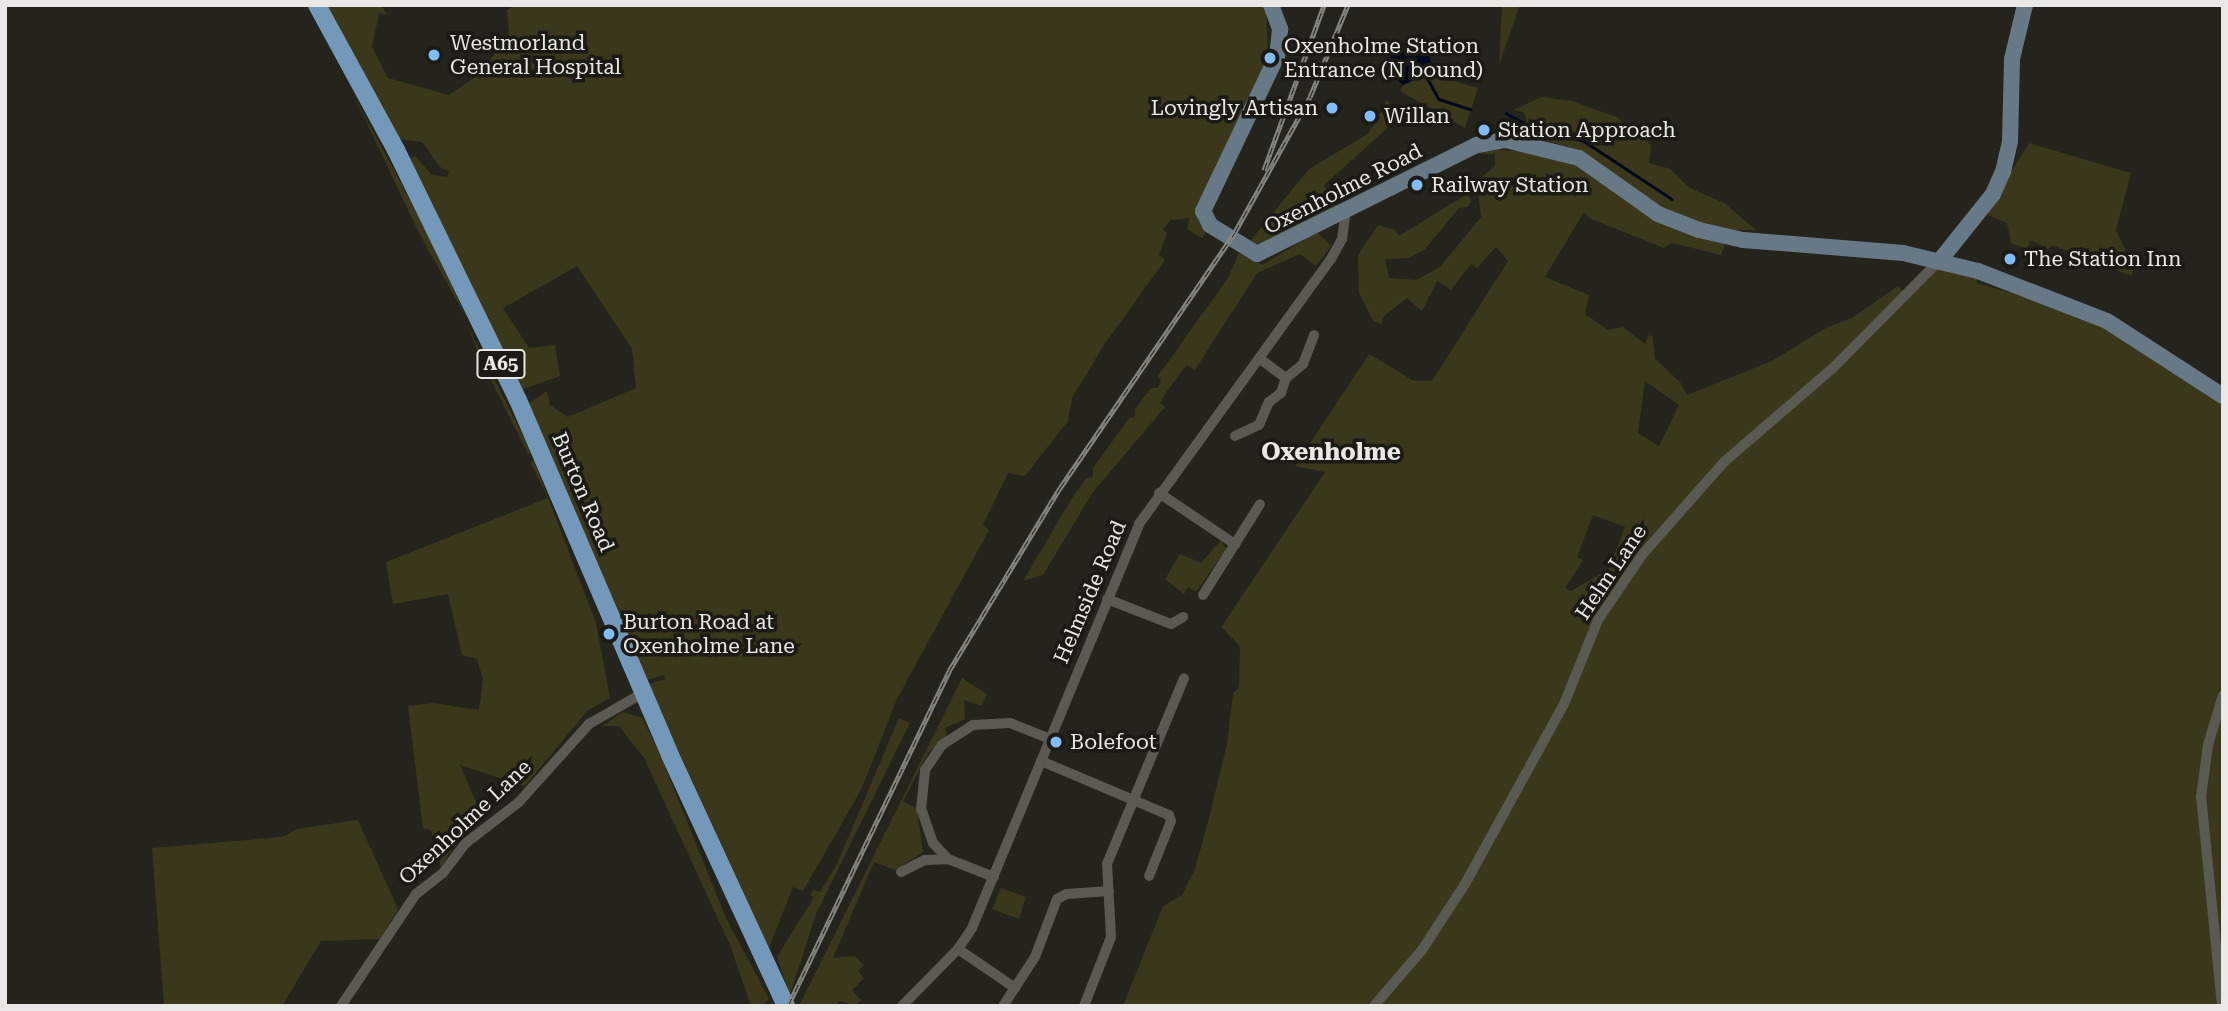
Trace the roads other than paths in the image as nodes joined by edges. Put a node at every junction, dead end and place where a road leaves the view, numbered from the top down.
1 (317, 5) edge
2 (1271, 5) edge
3 (2025, 5) edge
4 (1346, 211) junction
5 (1941, 259) junction
6 (1315, 336) dead end
7 (1259, 358) junction
8 (1286, 379) junction
9 (2223, 396) edge
10 (1259, 425) junction
11 (1235, 436) dead end
12 (1269, 436) dead end
13 (1159, 493) junction
14 (1260, 503) dead end
15 (1235, 544) junction
16 (1203, 594) dead end
17 (1107, 599) junction
18 (1183, 617) dead end
19 (1184, 678) dead end
20 (643, 693) junction
21 (2223, 695) edge
22 (1050, 739) junction
23 (1041, 761) junction
24 (1134, 800) junction
25 (933, 843) junction
26 (948, 859) junction
27 (925, 860) junction
28 (901, 872) dead end
29 (1149, 876) dead end
30 (994, 877) junction
31 (1109, 891) junction
32 (958, 949) junction
33 (1015, 988) junction
34 (341, 1006) edge
35 (786, 1006) edge
36 (902, 1006) edge
37 (1003, 1006) edge
38 (1084, 1006) edge
39 (1374, 1006) edge
40 (2222, 1006) edge

1 - 20 main road, Burton Road / A65
2 - 4 main road, Oxenholme Road
3 - 5 main road
4 - 5 main road, Oxenholme Road
4 - 7 street, Helmside Road
5 - 9 main road, Oxenholme Road
5 - 39 street, Helm Lane
6 - 8 street
7 - 8 street
7 - 13 street, Helmside Road
8 - 10 street
10 - 11 street
10 - 12 street
13 - 15 street
13 - 17 street, Helmside Road
14 - 15 street
15 - 16 street
17 - 18 street
17 - 22 street, Helmside Road
19 - 24 street
20 - 34 street, Oxenholme Lane
20 - 35 main road, Burton Road / A65
21 - 40 street
22 - 23 street, Helmside Road
22 - 25 street
23 - 24 street
23 - 30 street, Helmside Road
24 - 29 street
24 - 31 street
25 - 26 street
25 - 27 street
26 - 27 street
26 - 30 street
27 - 28 street
30 - 32 street, Helmside Road
31 - 33 street
31 - 38 street
32 - 33 street
32 - 36 street, Helmside Road
33 - 37 street

